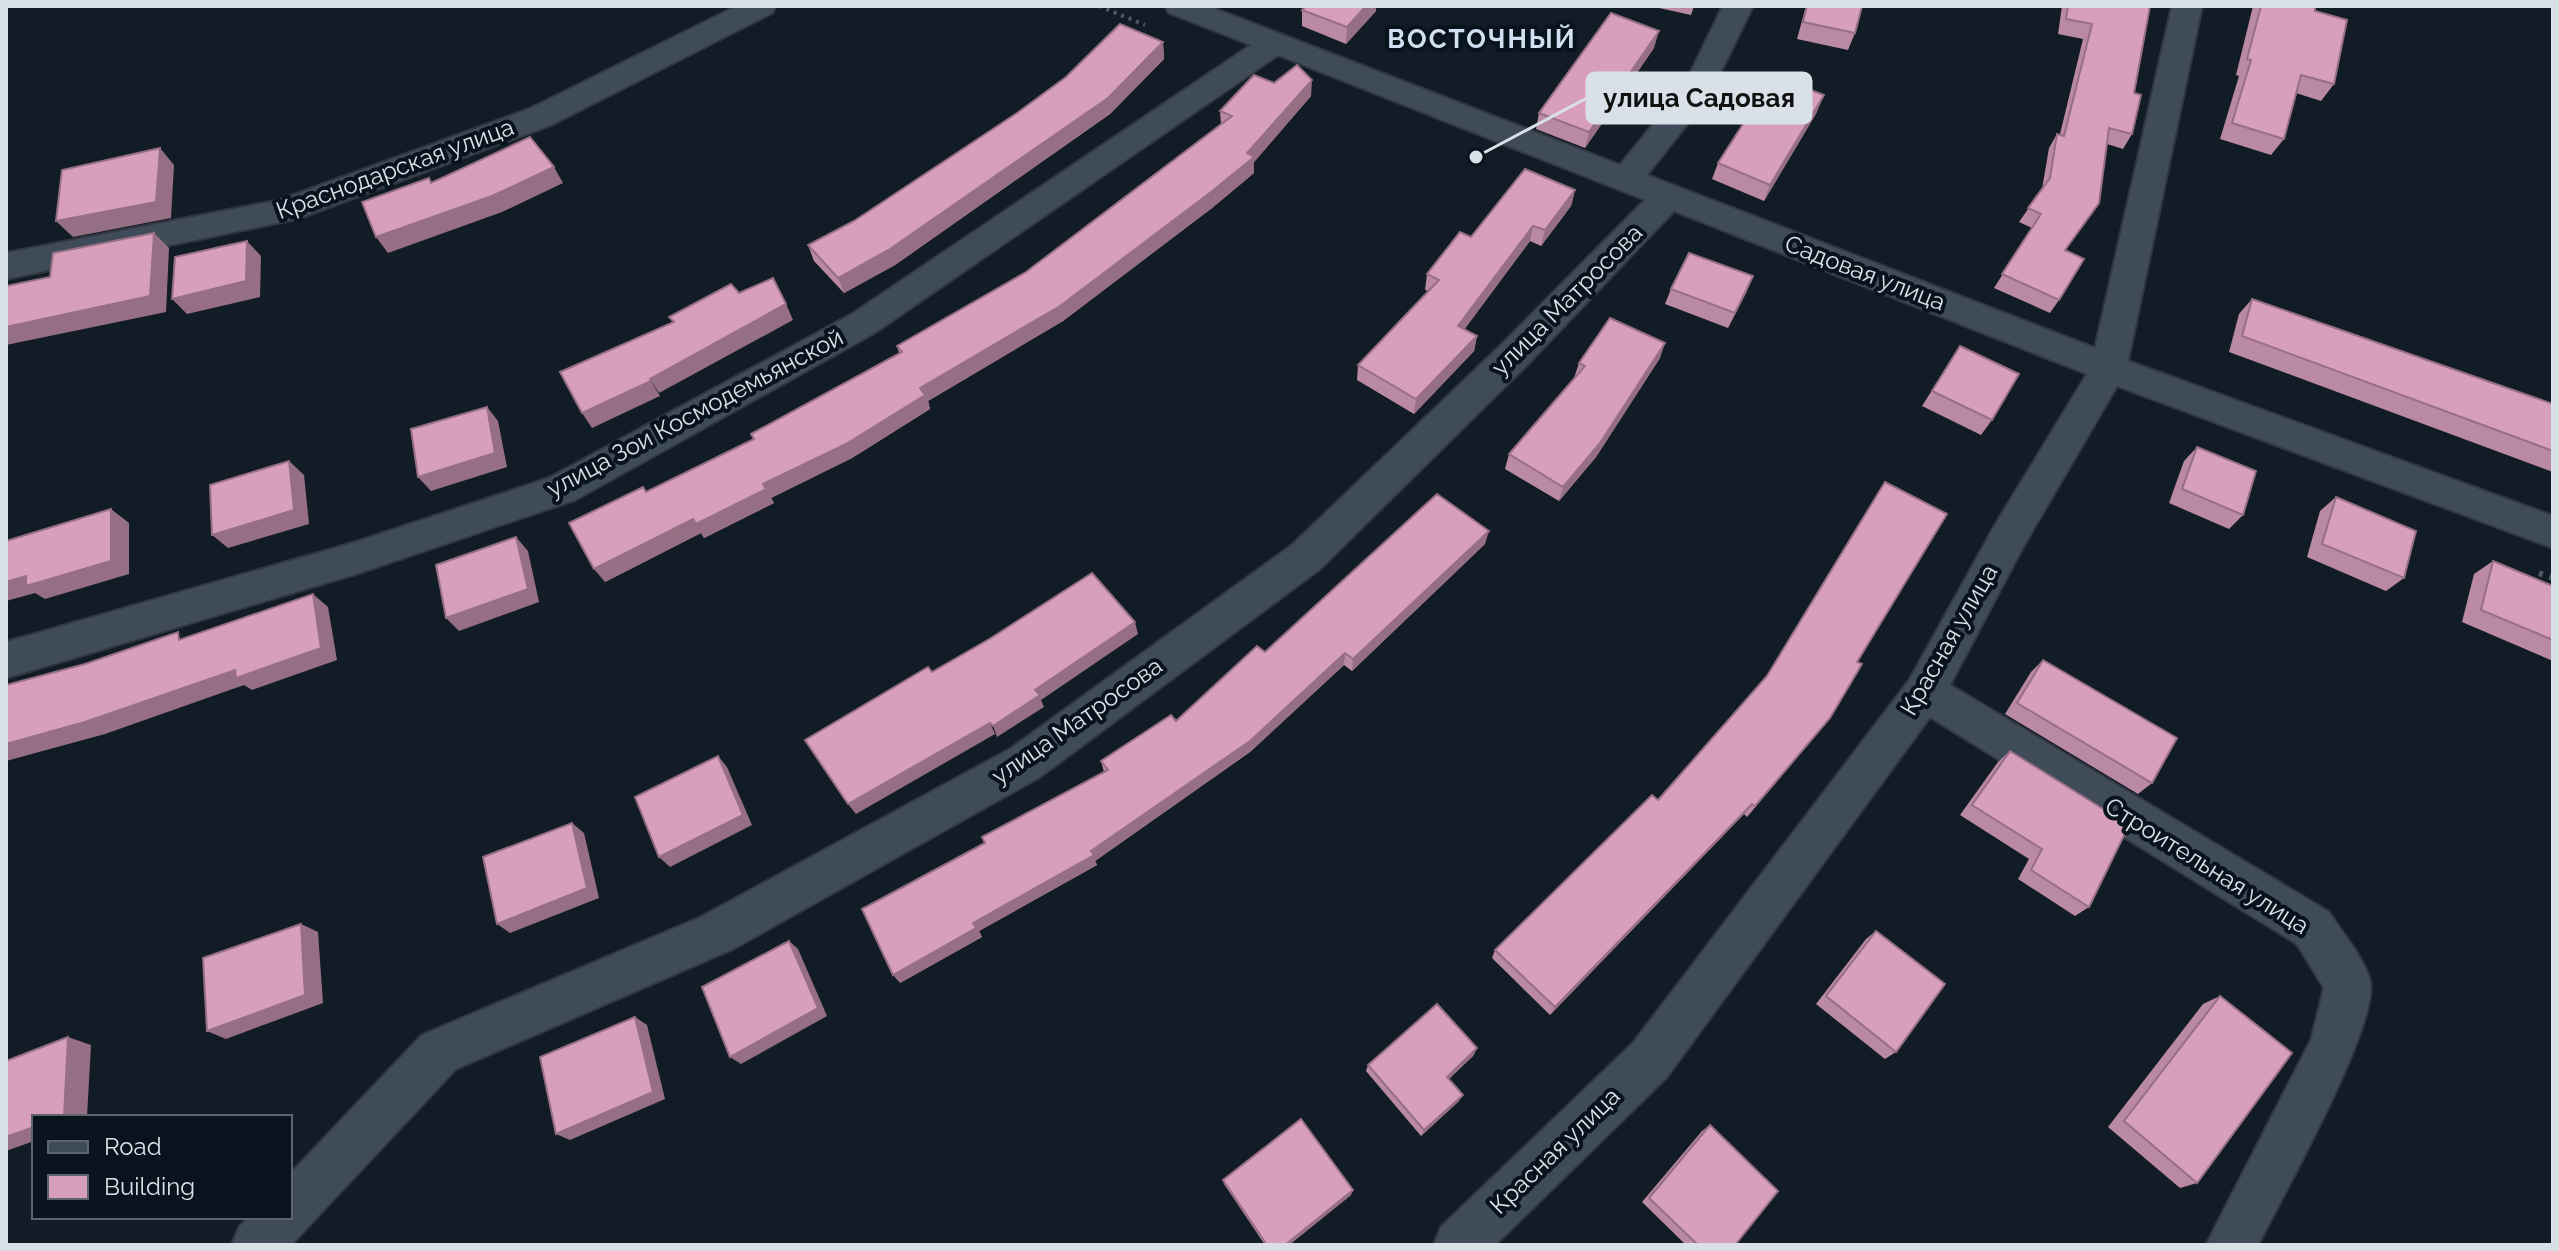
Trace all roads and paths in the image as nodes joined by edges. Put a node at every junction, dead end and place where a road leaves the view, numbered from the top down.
1 (761, 6) edge
2 (1180, 6) edge
3 (1265, 6) edge
4 (1738, 6) edge
5 (2187, 6) edge
6 (1259, 38) junction
7 (1626, 179) junction
8 (1669, 196) junction
9 (6, 266) edge
10 (2109, 368) junction
11 (2553, 532) edge
12 (6, 660) edge
13 (1925, 692) junction
14 (292, 1208) edge
15 (281, 1219) edge
16 (257, 1245) edge
17 (1459, 1245) edge
18 (2231, 1245) edge

1 - 9 street, Краснодарская улица
2 - 6 street, Садовая улица
3 - 6 street, улица Зои Космодемьянской
4 - 7 street
5 - 10 street, Красная улица
6 - 7 street, Садовая улица
6 - 12 street, улица Зои Космодемьянской
7 - 8 street, Садовая улица
8 - 10 street, Садовая улица
8 - 14 street, улица Матросова
10 - 11 street, Садовая улица
10 - 13 street, Красная улица
13 - 17 street, Красная улица
13 - 18 street, Строительная улица
15 - 16 street

